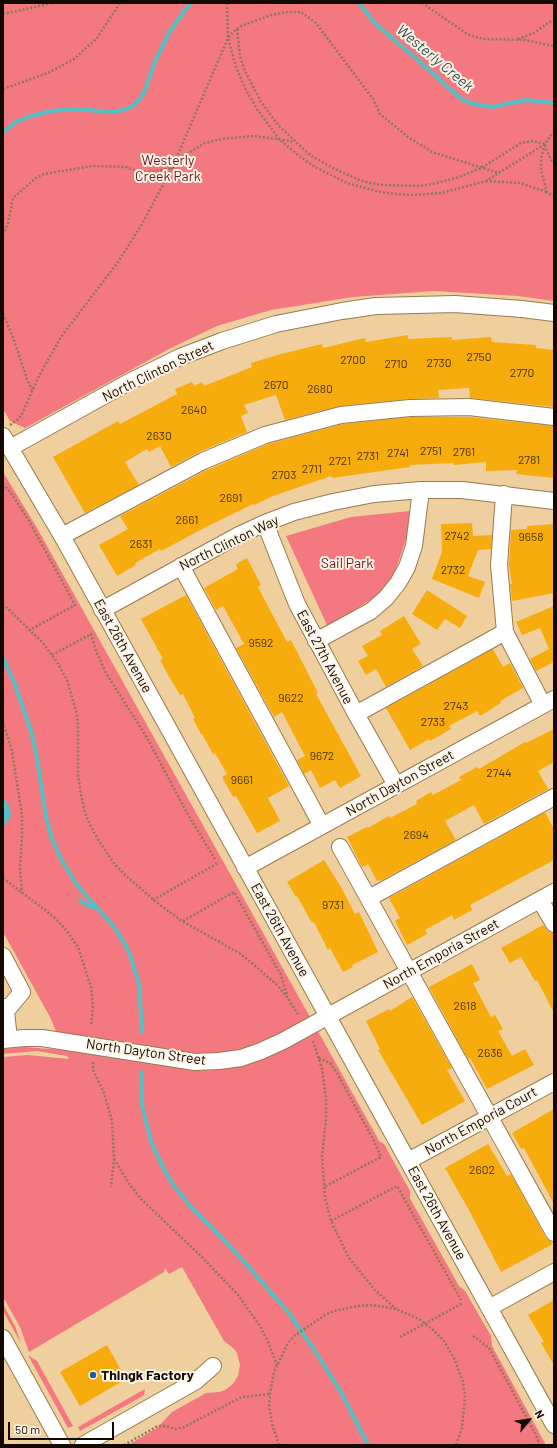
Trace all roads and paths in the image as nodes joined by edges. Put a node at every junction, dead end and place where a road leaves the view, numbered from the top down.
1 (53, 3) edge
2 (120, 3) edge
3 (227, 3) edge
4 (422, 3) edge
5 (3, 14) edge
6 (554, 20) edge
7 (238, 29) junction
8 (228, 38) junction
9 (515, 39) junction
10 (554, 46) edge
11 (3, 89) edge
12 (554, 131) edge
13 (279, 139) junction
14 (296, 143) junction
15 (545, 144) junction
16 (554, 162) edge
17 (172, 168) junction
18 (481, 168) junction
19 (499, 173) junction
20 (486, 181) junction
21 (547, 192) junction
22 (554, 197) edge
23 (3, 235) edge
24 (554, 313) edge
25 (3, 314) edge
26 (32, 391) junction
27 (554, 417) edge
28 (16, 421) dead end
29 (7, 442) edge
30 (3, 484) edge
31 (421, 490) junction
32 (504, 494) junction
33 (554, 501) edge
34 (265, 523) junction
35 (62, 536) junction
36 (181, 566) junction
37 (3, 604) edge
38 (102, 610) junction
39 (30, 630) junction
40 (505, 632) junction
41 (316, 641) junction
42 (52, 656) junction
43 (548, 702) edge
44 (356, 714) junction
45 (3, 722) edge
46 (396, 785) junction
47 (554, 796) edge
48 (322, 826) junction
49 (340, 847) dead end
50 (216, 858) dead end
51 (218, 863) dead end
52 (245, 868) junction
53 (3, 878) edge
54 (22, 894) junction
55 (547, 896) edge
56 (369, 898) junction
57 (153, 900) junction
58 (182, 921) junction
59 (554, 924) edge
60 (3, 956) edge
61 (410, 971) junction
62 (288, 997) junction
63 (4, 1009) edge
64 (299, 1015) dead end
65 (328, 1016) junction
66 (91, 1026) dead end
67 (311, 1037) dead end
68 (6, 1040) edge
69 (319, 1058) junction
70 (93, 1062) dead end
71 (554, 1082) edge
72 (490, 1116) junction
73 (114, 1159) junction
74 (408, 1161) junction
75 (111, 1187) dead end
76 (324, 1187) junction
77 (331, 1221) junction
78 (554, 1233) edge
79 (554, 1272) edge
80 (489, 1308) junction
81 (396, 1309) junction
82 (425, 1324) junction
83 (473, 1336) dead end
84 (400, 1337) dead end
85 (3, 1338) edge
86 (8, 1358) edge
87 (277, 1365) junction
88 (213, 1366) dead end
89 (270, 1394) junction
90 (554, 1425) edge
91 (62, 1445) edge
92 (83, 1445) edge
93 (124, 1445) edge
94 (279, 1445) edge
95 (456, 1445) edge
96 (539, 1445) edge

1 - 5 path
2 - 11 path
3 - 8 path
4 - 9 path
6 - 9 path
7 - 8 path
7 - 14 path
7 - 18 path
8 - 13 path
8 - 17 path
9 - 10 path
12 - 15 path
13 - 14 path
13 - 17 path
13 - 20 path
14 - 18 path
15 - 16 path
15 - 18 path
15 - 19 path
15 - 21 path
17 - 23 path
17 - 26 path
18 - 19 path
19 - 20 path
20 - 21 path
21 - 22 path
24 - 29 street, North Clinton Street
25 - 26 path
26 - 28 path
27 - 35 street
29 - 35 street, East 26th Avenue
30 - 39 path
31 - 32 street, North Clinton Way
31 - 34 street, North Clinton Way
31 - 41 street
32 - 33 street, North Clinton Way
32 - 40 street
34 - 36 street, North Clinton Way
34 - 41 street, East 27th Avenue
35 - 38 street, East 26th Avenue
36 - 38 street, North Clinton Way
36 - 48 street
37 - 39 path
38 - 52 street, East 26th Avenue
39 - 42 path
40 - 43 street
40 - 44 street
41 - 44 street, East 27th Avenue
42 - 50 path
42 - 57 path
43 - 46 street, North Dayton Street
44 - 46 street, East 27th Avenue
45 - 54 path
46 - 48 street, North Dayton Street
47 - 56 street
48 - 52 street, North Dayton Street
49 - 56 street
51 - 57 path
52 - 65 street, East 26th Avenue
53 - 54 path
54 - 66 path
55 - 59 street
55 - 61 street, North Emporia Street
56 - 61 street
57 - 58 path
58 - 62 path
58 - 62 path
60 - 63 street
61 - 65 street, North Emporia Street
61 - 72 street
62 - 64 path
63 - 68 street
65 - 68 street, North Dayton Street
65 - 74 street, East 26th Avenue
67 - 69 path
69 - 76 path
69 - 76 path
70 - 73 path
71 - 72 street, North Emporia Court
72 - 74 street, North Emporia Court
72 - 78 street
73 - 75 path
73 - 87 path
74 - 80 street, East 26th Avenue
76 - 77 path
77 - 81 path
77 - 82 path
79 - 80 street
80 - 90 street, East 26th Avenue
81 - 82 path
81 - 87 path
82 - 84 path
82 - 95 path
83 - 96 path
85 - 86 street
86 - 91 street
87 - 89 path
88 - 92 street
89 - 93 path
89 - 94 path

